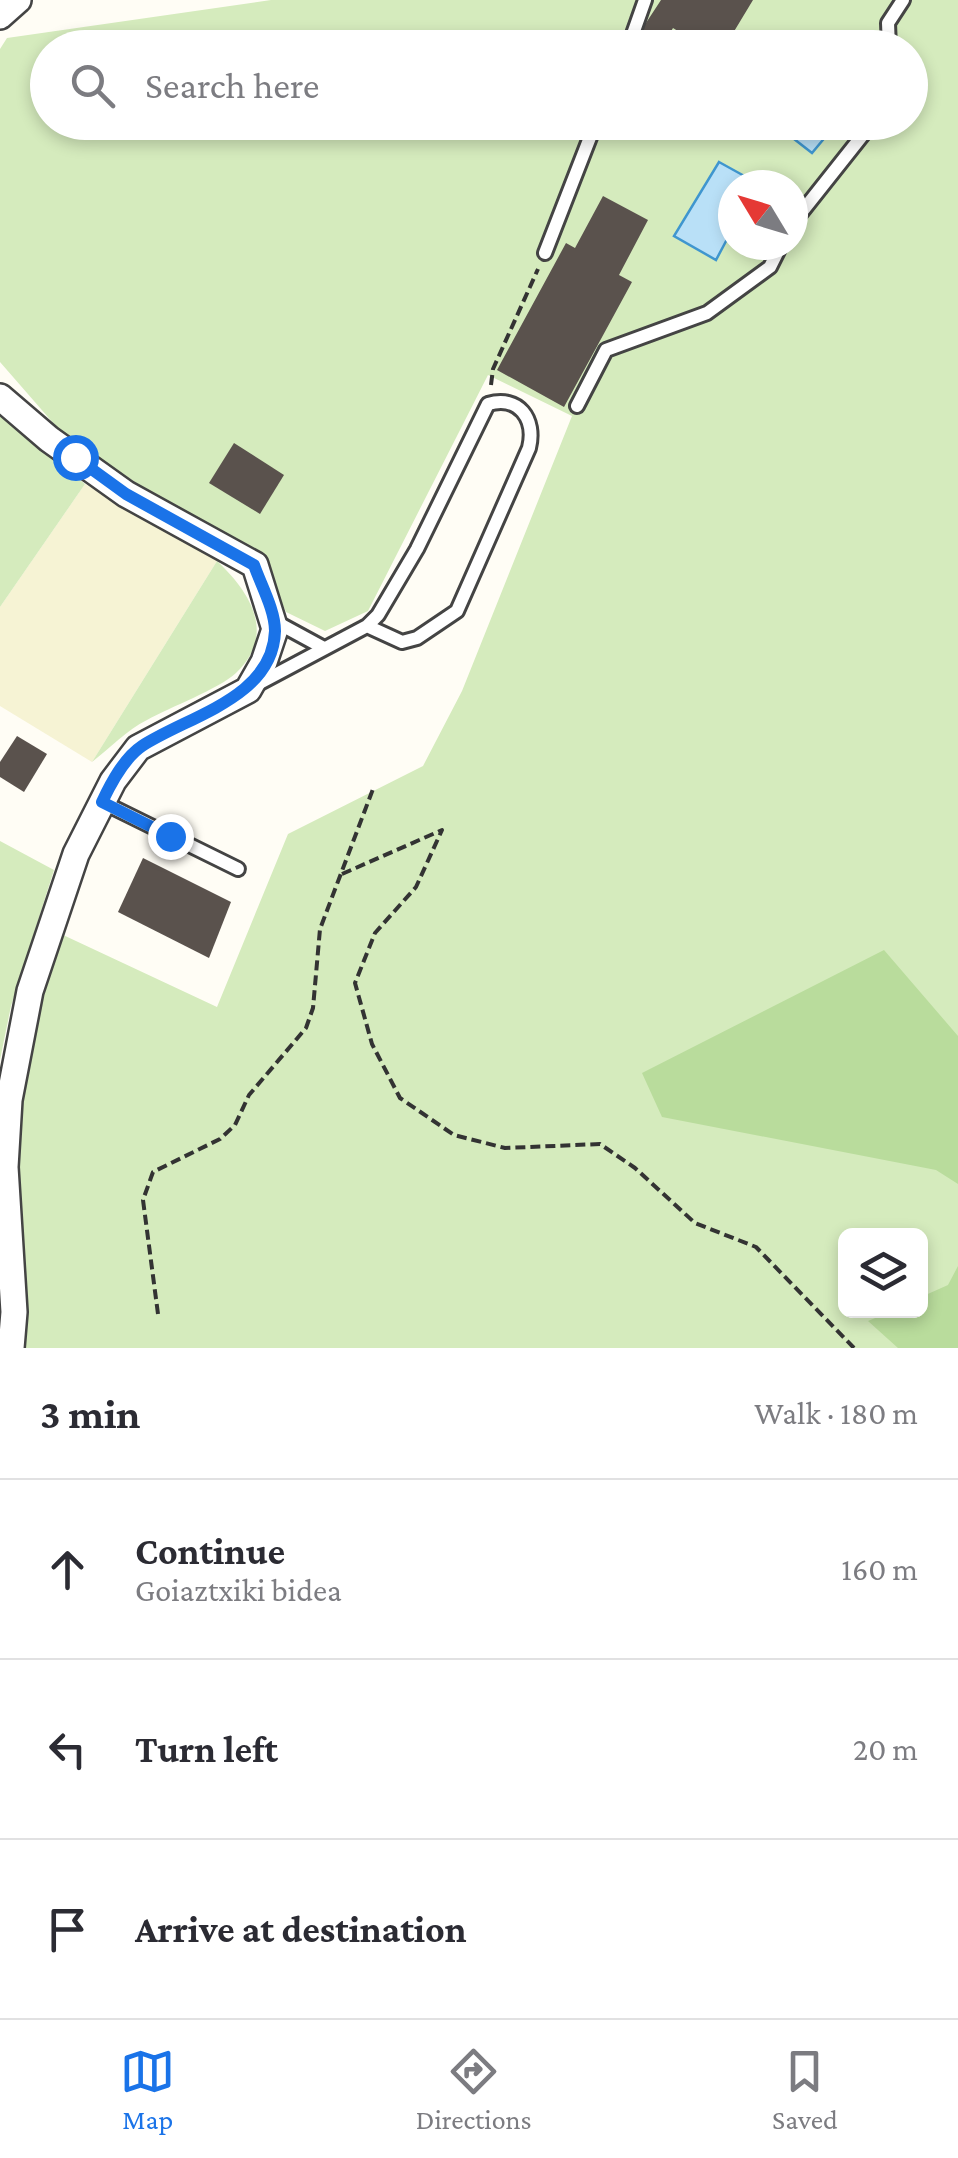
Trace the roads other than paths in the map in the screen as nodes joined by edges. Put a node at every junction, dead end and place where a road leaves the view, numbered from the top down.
1 (18, 0) edge
2 (645, 0) edge
3 (903, 0) edge
4 (0, 16) edge
5 (634, 30) edge
6 (888, 30) edge
7 (589, 140) edge
8 (859, 140) edge
9 (808, 204) edge
10 (545, 253) road end
11 (774, 260) edge
12 (0, 396) edge
13 (578, 406) dead end
14 (273, 620) junction
15 (367, 626) junction
16 (322, 648) junction
17 (248, 690) junction
18 (102, 802) junction
19 (238, 869) dead end
20 (11, 1348) edge

1 - 4 street
2 - 5 lane
3 - 6 lane
7 - 10 lane
8 - 9 lane
11 - 13 lane
12 - 14 street
14 - 16 lane
14 - 17 street
15 - 15 lane
15 - 16 lane
16 - 17 lane
17 - 18 street
18 - 19 lane
18 - 20 street

